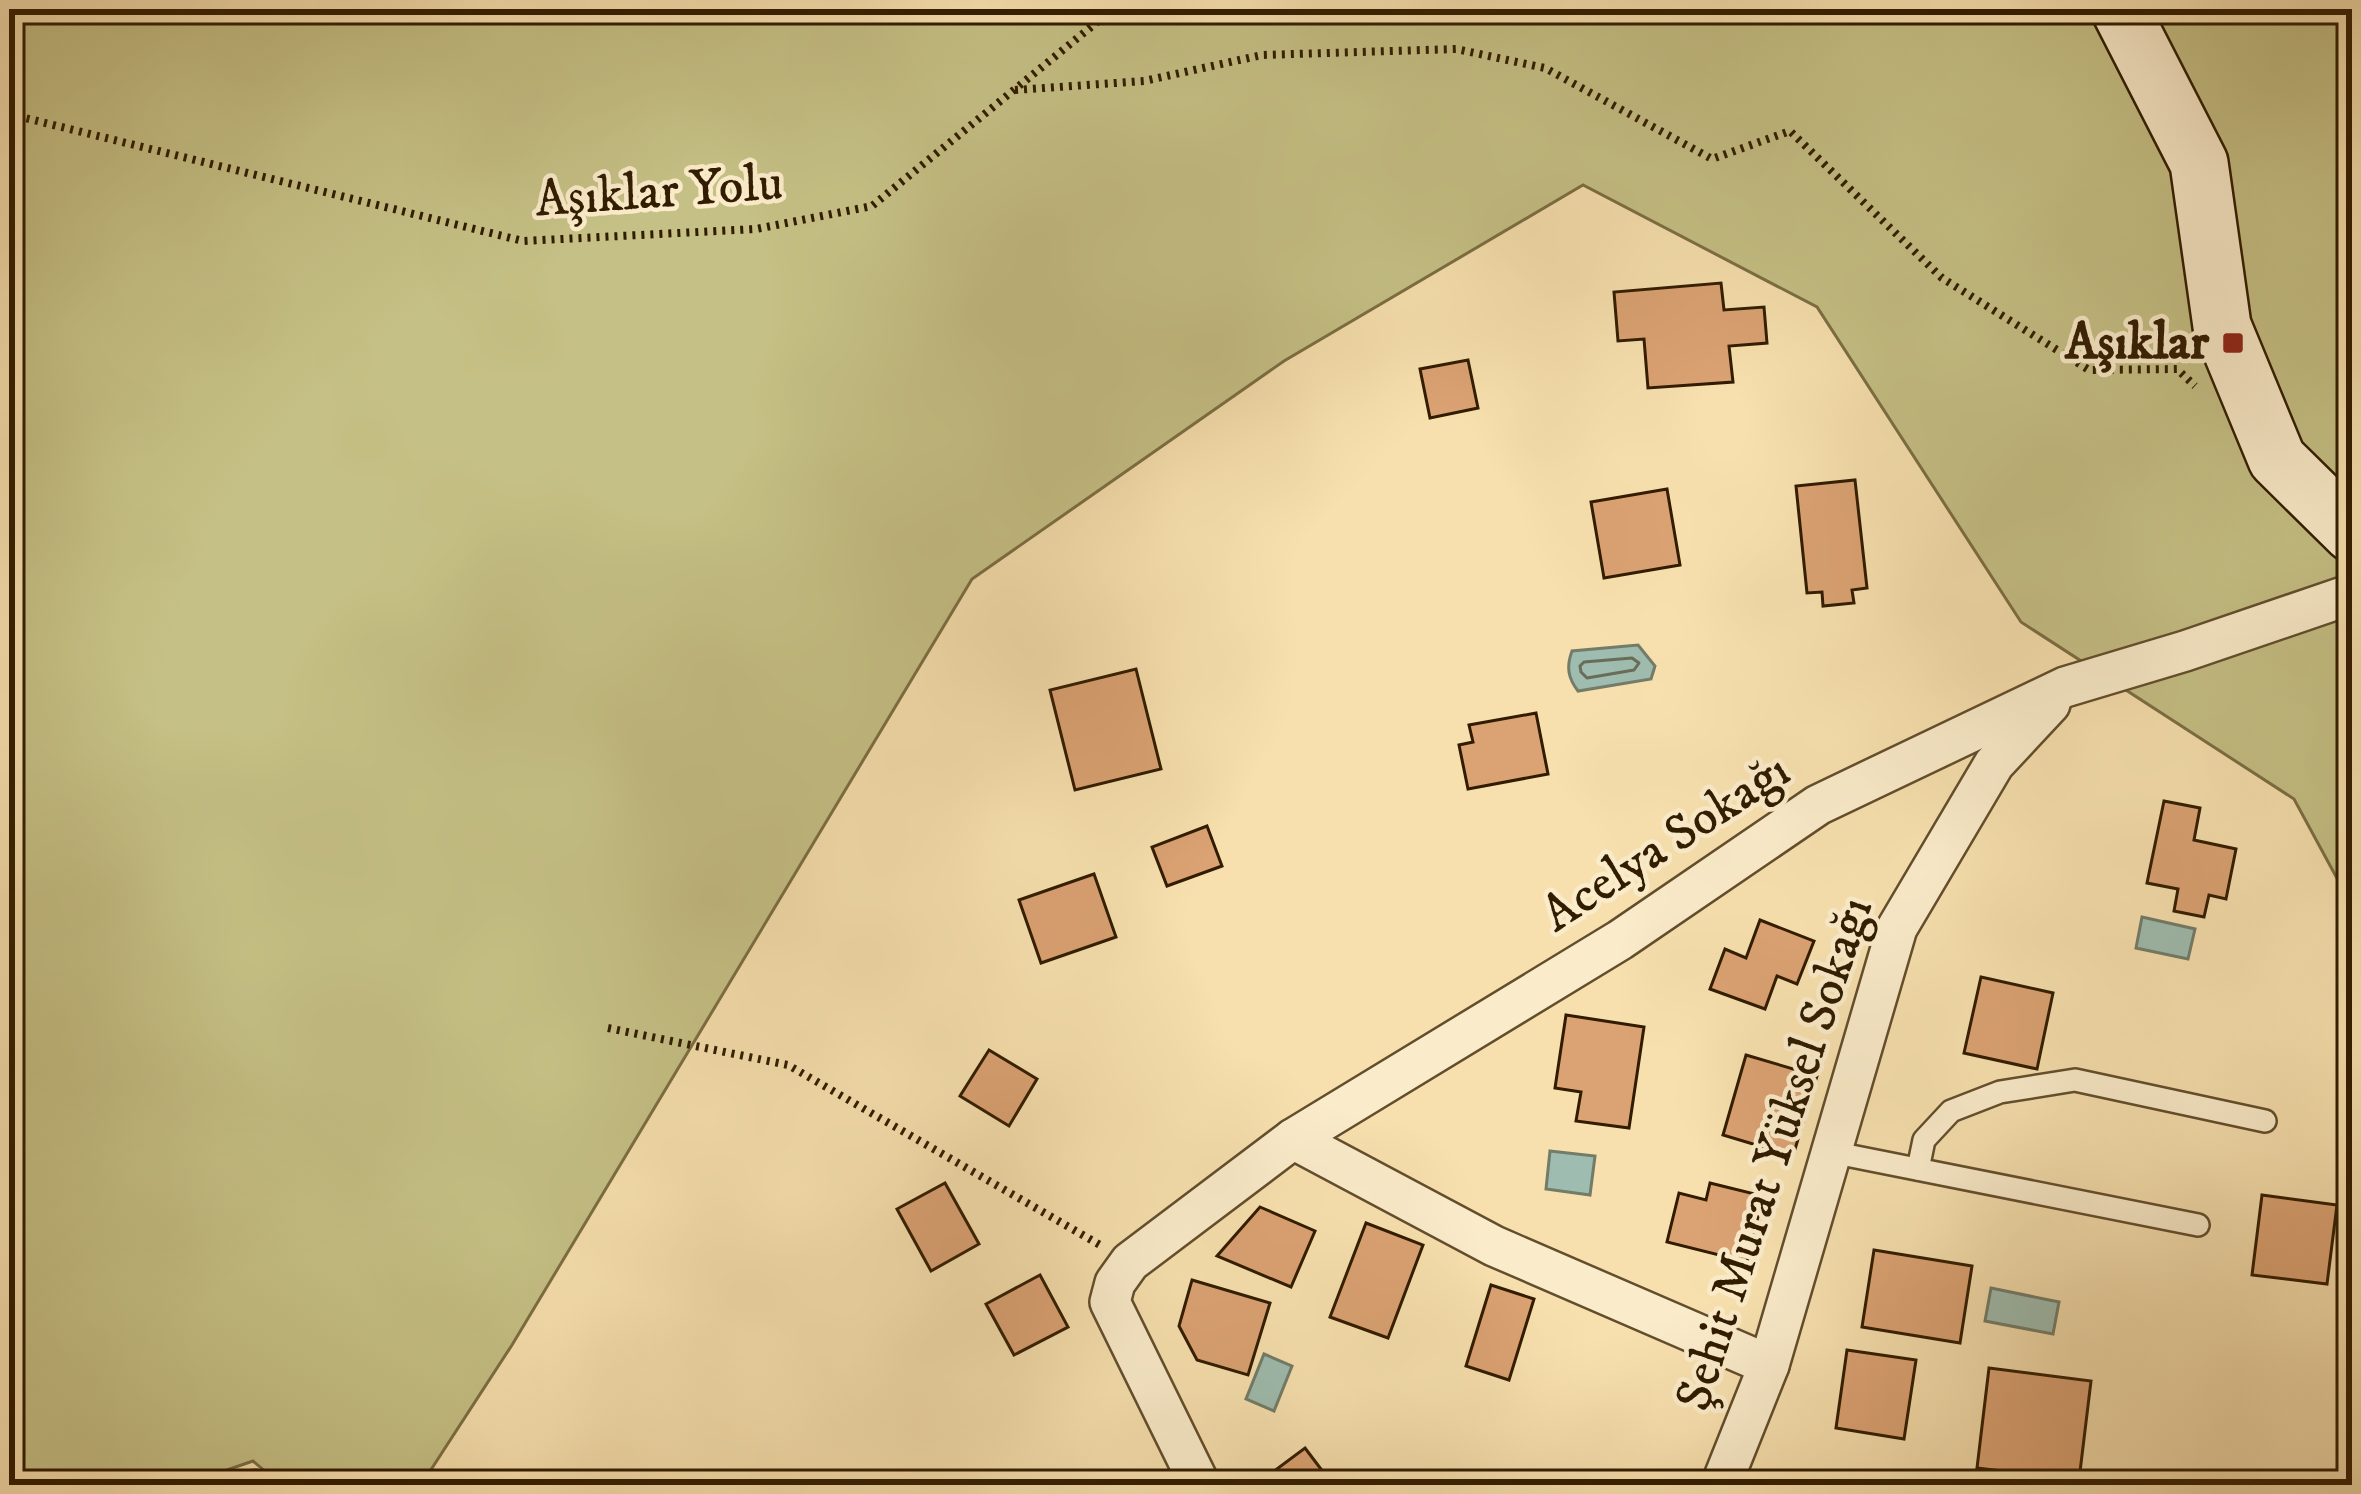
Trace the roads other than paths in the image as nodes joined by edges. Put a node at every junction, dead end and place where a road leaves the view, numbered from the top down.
1 (2120, 9) edge
2 (2352, 533) edge
3 (2352, 594) edge
4 (2066, 686) junction
5 (2265, 1121) dead end
6 (1293, 1139) junction
7 (1831, 1152) junction
8 (1918, 1169) junction
9 (2198, 1225) dead end
10 (1769, 1365) junction
11 (1200, 1485) edge
12 (1721, 1485) edge

1 - 2 street
3 - 4 street, Acelya Sokağı
4 - 6 street, Acelya Sokağı
4 - 7 street, Şehit Murat Yüksel Sokağı
5 - 8 lane
6 - 10 street
6 - 11 street, Acelya Sokağı
7 - 8 lane
7 - 10 street, Şehit Murat Yüksel Sokağı
8 - 9 lane
10 - 12 street, Şehit Murat Yüksel Sokağı

